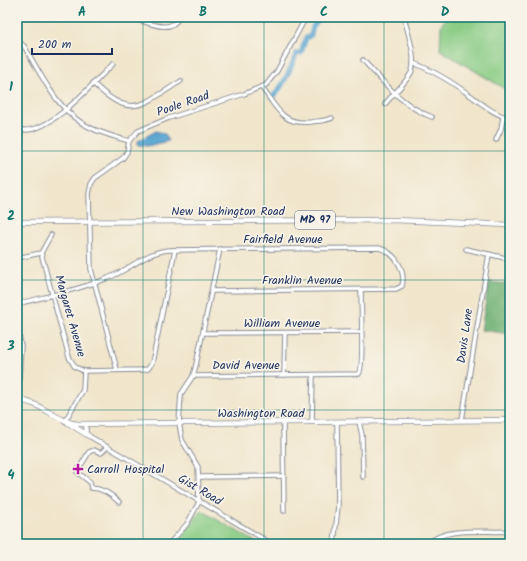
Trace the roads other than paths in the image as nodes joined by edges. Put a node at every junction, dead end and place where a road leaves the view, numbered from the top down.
1 (127, 17) edge
2 (179, 17) edge
3 (306, 17) edge
4 (404, 17) edge
5 (135, 18) edge
6 (17, 40) edge
7 (363, 60) dead end
8 (413, 63) junction
9 (113, 64) dead end
10 (181, 81) dead end
11 (93, 83) junction
12 (262, 88) junction
13 (395, 92) junction
14 (385, 104) dead end
15 (65, 109) junction
16 (432, 117) dead end
17 (503, 117) junction
18 (332, 118) dead end
19 (510, 118) edge
20 (23, 130) dead end
21 (496, 140) dead end
22 (129, 141) junction
23 (17, 222) edge
24 (89, 222) junction
25 (510, 225) edge
26 (51, 235) dead end
27 (220, 249) junction
28 (466, 249) dead end
29 (174, 250) junction
30 (41, 253) junction
31 (489, 254) junction
32 (17, 258) edge
33 (510, 259) edge
34 (94, 283) junction
35 (361, 290) junction
36 (392, 290) joint
37 (212, 291) junction
38 (53, 294) junction
39 (17, 304) edge
40 (17, 324) edge
41 (361, 332) junction
42 (203, 333) junction
43 (285, 333) junction
44 (116, 370) junction
45 (84, 371) junction
46 (284, 375) junction
47 (193, 376) junction
48 (313, 376) junction
49 (18, 400) edge
50 (17, 410) edge
51 (462, 420) junction
52 (510, 420) edge
53 (65, 421) junction
54 (283, 422) junction
55 (312, 422) junction
56 (337, 422) junction
57 (359, 422) junction
58 (179, 423) junction
59 (86, 424) junction
60 (89, 436) junction
61 (107, 447) junction
62 (284, 476) junction
63 (200, 477) junction
64 (362, 477) dead end
65 (119, 502) dead end
66 (199, 502) junction
67 (284, 511) dead end
68 (510, 531) edge
69 (169, 544) edge
70 (272, 544) edge
71 (334, 544) edge
72 (428, 544) edge

1 - 5 street
2 - 5 street
3 - 12 street, Poole Road
4 - 8 street
6 - 15 street
7 - 13 street
8 - 13 street
8 - 17 street
9 - 11 street
10 - 11 street
11 - 15 street
12 - 18 street
12 - 22 street, Poole Road
13 - 14 street
13 - 16 street
15 - 20 street
15 - 22 street
17 - 19 street
17 - 21 street
22 - 24 street, Poole Road
23 - 24 main road, New Washington Road / MD 97
24 - 25 main road, New Washington Road / MD 97
24 - 34 street, Poole Road
26 - 30 street
27 - 29 street, Fairfield Avenue
27 - 36 street, Fairfield Avenue
27 - 37 street
28 - 31 street
29 - 34 street, Fairfield Avenue
29 - 44 street
30 - 32 street
30 - 38 street, Margaret Avenue
31 - 33 street
31 - 51 street, Davis Lane
34 - 38 street, Fairfield Avenue
34 - 44 street, Poole Road
35 - 36 street, Franklin Avenue
35 - 37 street, Franklin Avenue
35 - 41 street
37 - 42 street
38 - 39 street, Fairfield Avenue
38 - 45 street, Margaret Avenue
40 - 49 street
41 - 43 street, William Avenue
41 - 48 street, David Avenue
42 - 43 street, William Avenue
42 - 47 street
43 - 46 street
44 - 45 street
45 - 53 street, Margaret Avenue
46 - 47 street, David Avenue
46 - 48 street, David Avenue
47 - 58 street
48 - 55 street
49 - 50 street
49 - 53 main road, Washington Road
51 - 52 main road, Washington Road
51 - 57 main road, Washington Road
53 - 59 main road, Washington Road
53 - 60 main road
54 - 55 main road, Washington Road
54 - 58 main road, Washington Road
54 - 62 street
55 - 56 main road, Washington Road
56 - 57 main road, Washington Road
56 - 71 street
57 - 64 street
58 - 59 main road, Washington Road
58 - 63 street
59 - 60 street
60 - 61 street, Gist Road
61 - 65 street
61 - 66 street, Gist Road
62 - 63 street
62 - 67 street
63 - 66 street
66 - 69 street
66 - 70 street, Gist Road
68 - 72 street

